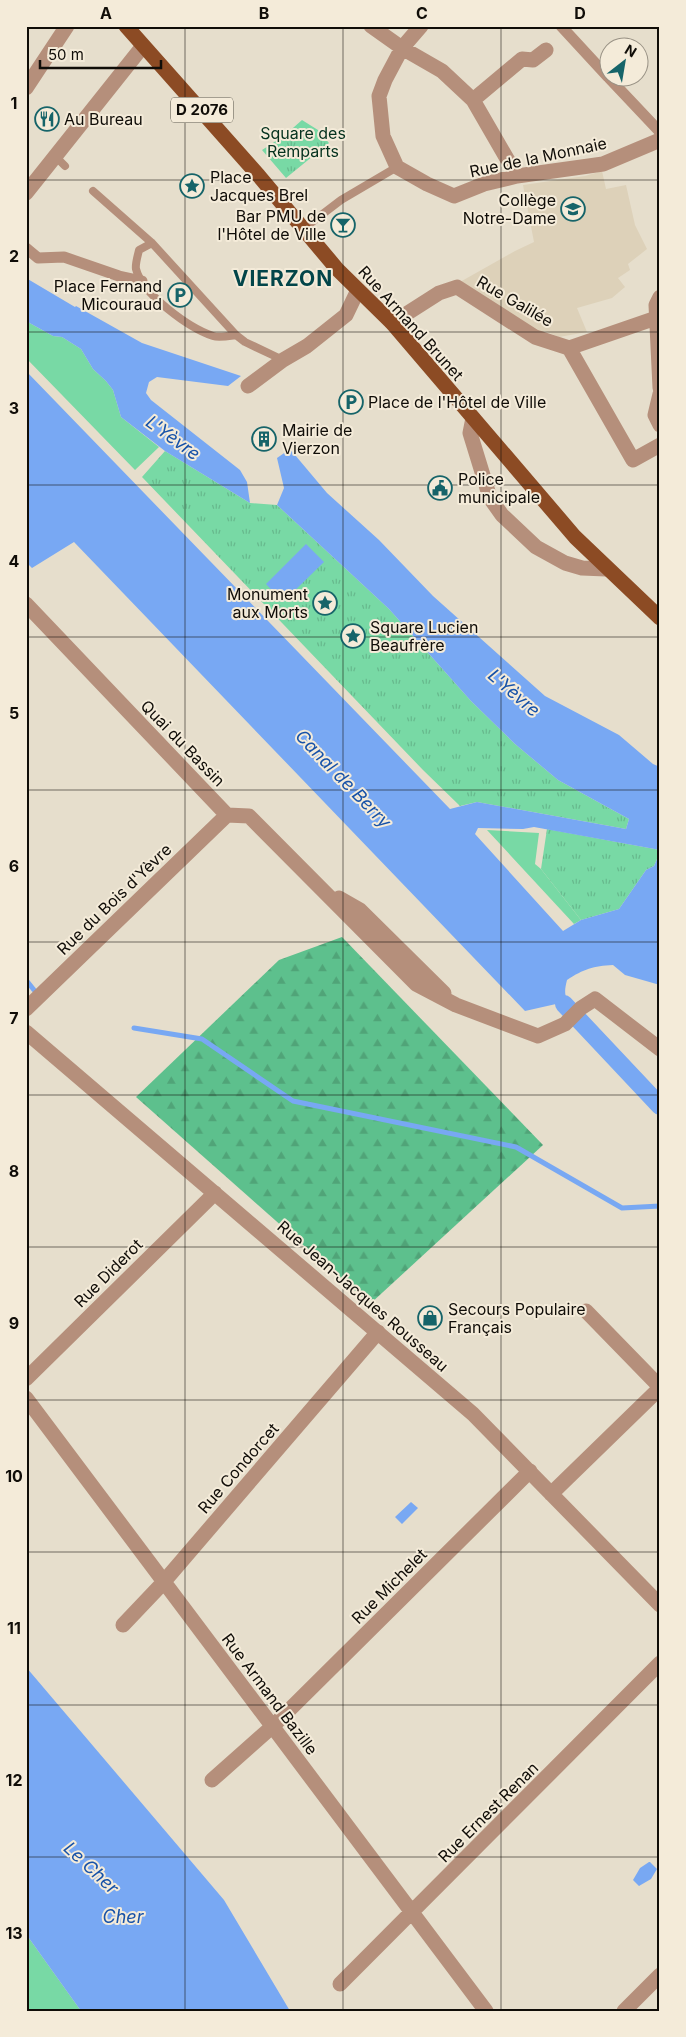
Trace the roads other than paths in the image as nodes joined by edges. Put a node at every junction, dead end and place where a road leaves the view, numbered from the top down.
1 (67, 26) edge
2 (371, 26) edge
3 (421, 26) edge
4 (561, 26) edge
5 (127, 27) edge
6 (143, 46) junction
7 (402, 48) junction
8 (546, 50) dead end
9 (598, 65) edge
10 (26, 88) edge
11 (619, 88) edge
12 (473, 100) junction
13 (660, 132) edge
14 (660, 140) edge
15 (397, 167) junction
16 (517, 176) junction
17 (93, 191) dead end
18 (26, 193) edge
19 (303, 229) junction
20 (152, 243) junction
21 (26, 248) edge
22 (142, 281) junction
23 (358, 290) junction
24 (660, 297) edge
25 (656, 318) junction
26 (392, 323) junction
27 (236, 335) junction
28 (569, 348) junction
29 (283, 360) junction
30 (248, 386) dead end
31 (660, 388) edge
32 (660, 394) edge
33 (473, 418) junction
34 (660, 425) edge
35 (660, 445) edge
36 (606, 569) junction
37 (26, 604) edge
38 (660, 618) edge
39 (227, 815) junction
40 (26, 1009) edge
41 (26, 1032) edge
42 (660, 1049) edge
43 (215, 1193) junction
44 (586, 1311) dead end
45 (378, 1332) junction
46 (26, 1379) edge
47 (660, 1388) edge
48 (26, 1398) edge
49 (530, 1471) junction
50 (551, 1494) junction
51 (164, 1581) junction
52 (660, 1605) edge
53 (123, 1625) dead end
54 (660, 1663) edge
55 (273, 1726) junction
56 (212, 1780) dead end
57 (412, 1913) junction
58 (660, 1975) edge
59 (340, 1984) dead end
60 (486, 2011) edge
61 (624, 2011) edge

1 - 10 street
2 - 7 street
3 - 7 street
4 - 9 street
5 - 6 main road, D 2076
6 - 18 street
6 - 19 main road, Rue Armand Brunet / D 2076
7 - 12 street
7 - 15 street
8 - 12 street
11 - 13 street
12 - 16 street
14 - 16 street, Rue de la Monnaie
15 - 16 street, Rue de la Monnaie
15 - 19 lane
17 - 20 lane
19 - 23 main road, Rue Armand Brunet / D 2076
20 - 22 lane
20 - 27 lane
21 - 22 street
22 - 27 lane
23 - 26 main road, Rue Armand Brunet / D 2076
23 - 29 street
24 - 25 street
25 - 28 street
25 - 31 street
26 - 28 street, Rue Galilée
26 - 33 main road, Rue Armand Brunet / D 2076
27 - 29 lane
28 - 35 street
29 - 30 street
32 - 34 street
33 - 36 main road, Rue Armand Brunet / D 2076
33 - 36 street
36 - 38 main road, Rue Armand Brunet / D 2076
37 - 39 street, Quai du Bassin
39 - 40 street, Rue du Bois d'Yèvre
39 - 42 street
41 - 43 street, Rue Jean-Jacques Rousseau
43 - 45 street, Rue Jean-Jacques Rousseau
43 - 46 street, Rue Diderot
44 - 47 street
45 - 49 street, Rue Jean-Jacques Rousseau
45 - 51 street, Rue Condorcet
47 - 50 street
48 - 51 street, Rue Armand Bazille
49 - 50 street, Rue Jean-Jacques Rousseau
49 - 55 street, Rue Michelet
50 - 52 street, Rue Jean-Jacques Rousseau
51 - 53 street, Rue Condorcet
51 - 55 street, Rue Armand Bazille
54 - 57 street, Rue Ernest Renan
55 - 56 street, Rue Michelet
55 - 57 street, Rue Armand Bazille
57 - 59 street, Rue Ernest Renan
57 - 60 street, Rue Armand Bazille
58 - 61 street

